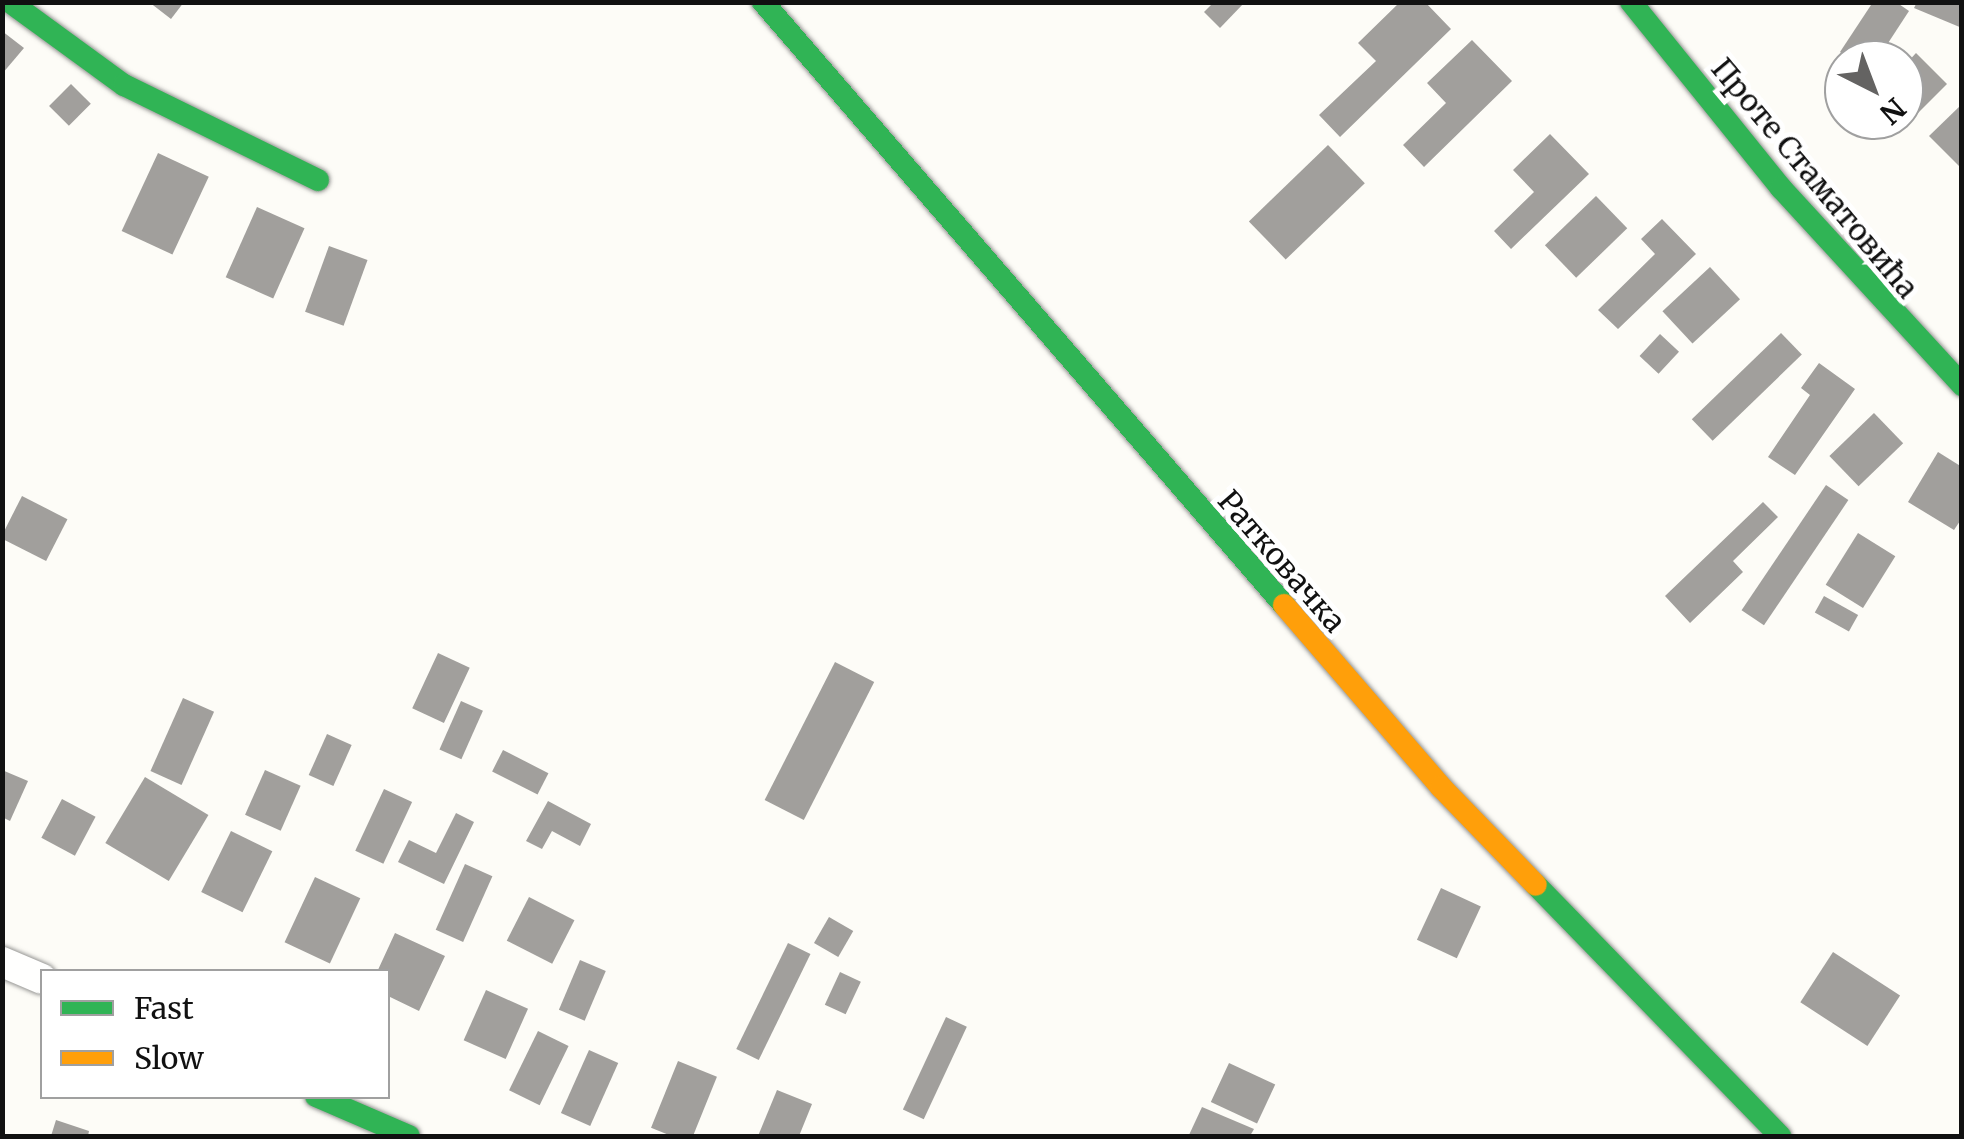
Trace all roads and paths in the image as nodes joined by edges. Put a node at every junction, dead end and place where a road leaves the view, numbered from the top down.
1 (10, 2) edge
2 (763, 2) edge
3 (1631, 2) edge
4 (318, 180) dead end
5 (1962, 385) edge
6 (2, 962) edge
7 (40, 978) edge
8 (323, 1099) edge
9 (409, 1136) edge
10 (1780, 1136) edge

1 - 4 street
2 - 10 street, Ратковачка
3 - 5 street, Проте Стаматовића
6 - 7 street
8 - 9 street

